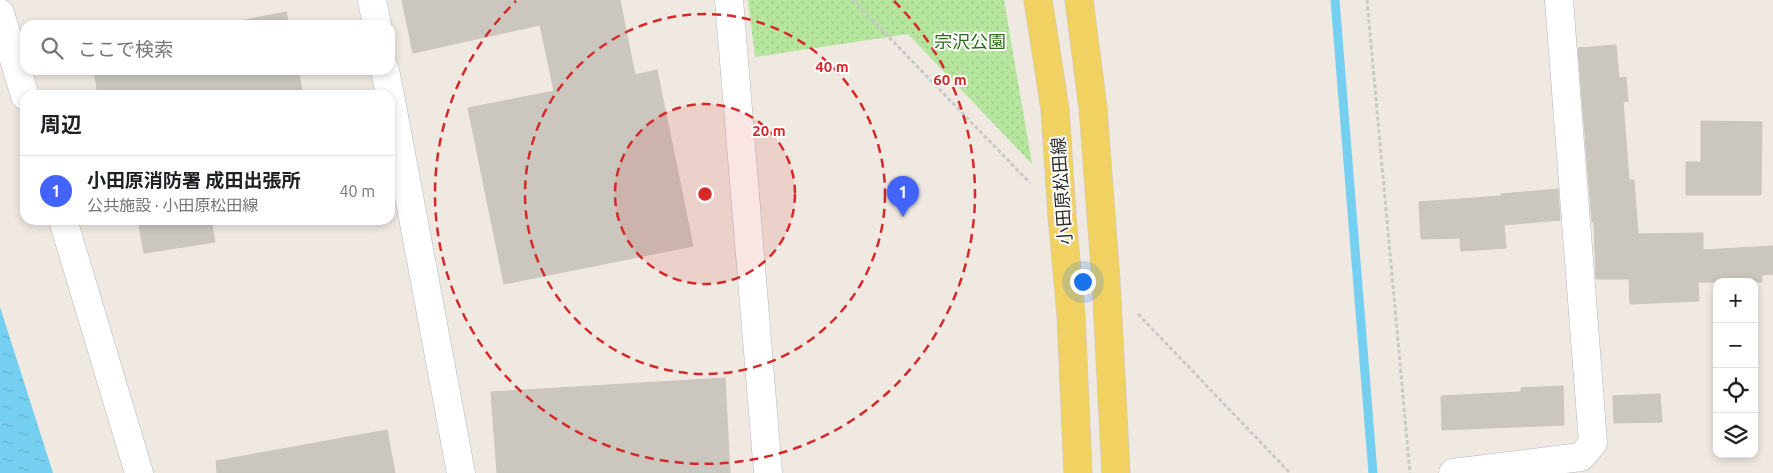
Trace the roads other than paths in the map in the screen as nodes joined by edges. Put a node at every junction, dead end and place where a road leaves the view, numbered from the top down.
1 (372, 0) edge
2 (728, 0) edge
3 (1038, 0) edge
4 (1079, 0) edge
5 (1559, 0) edge
6 (0, 13) edge
7 (376, 20) edge
8 (386, 75) edge
9 (23, 90) edge
10 (389, 90) edge
11 (395, 122) edge
12 (65, 225) edge
13 (139, 473) edge
14 (460, 473) edge
15 (768, 473) edge
16 (1078, 473) edge
17 (1116, 473) edge
18 (1453, 473) edge

1 - 7 street
2 - 15 street
3 - 16 main road, 小田原松田線
4 - 17 main road
5 - 18 street
6 - 9 street
8 - 10 street
11 - 14 street
12 - 13 street

